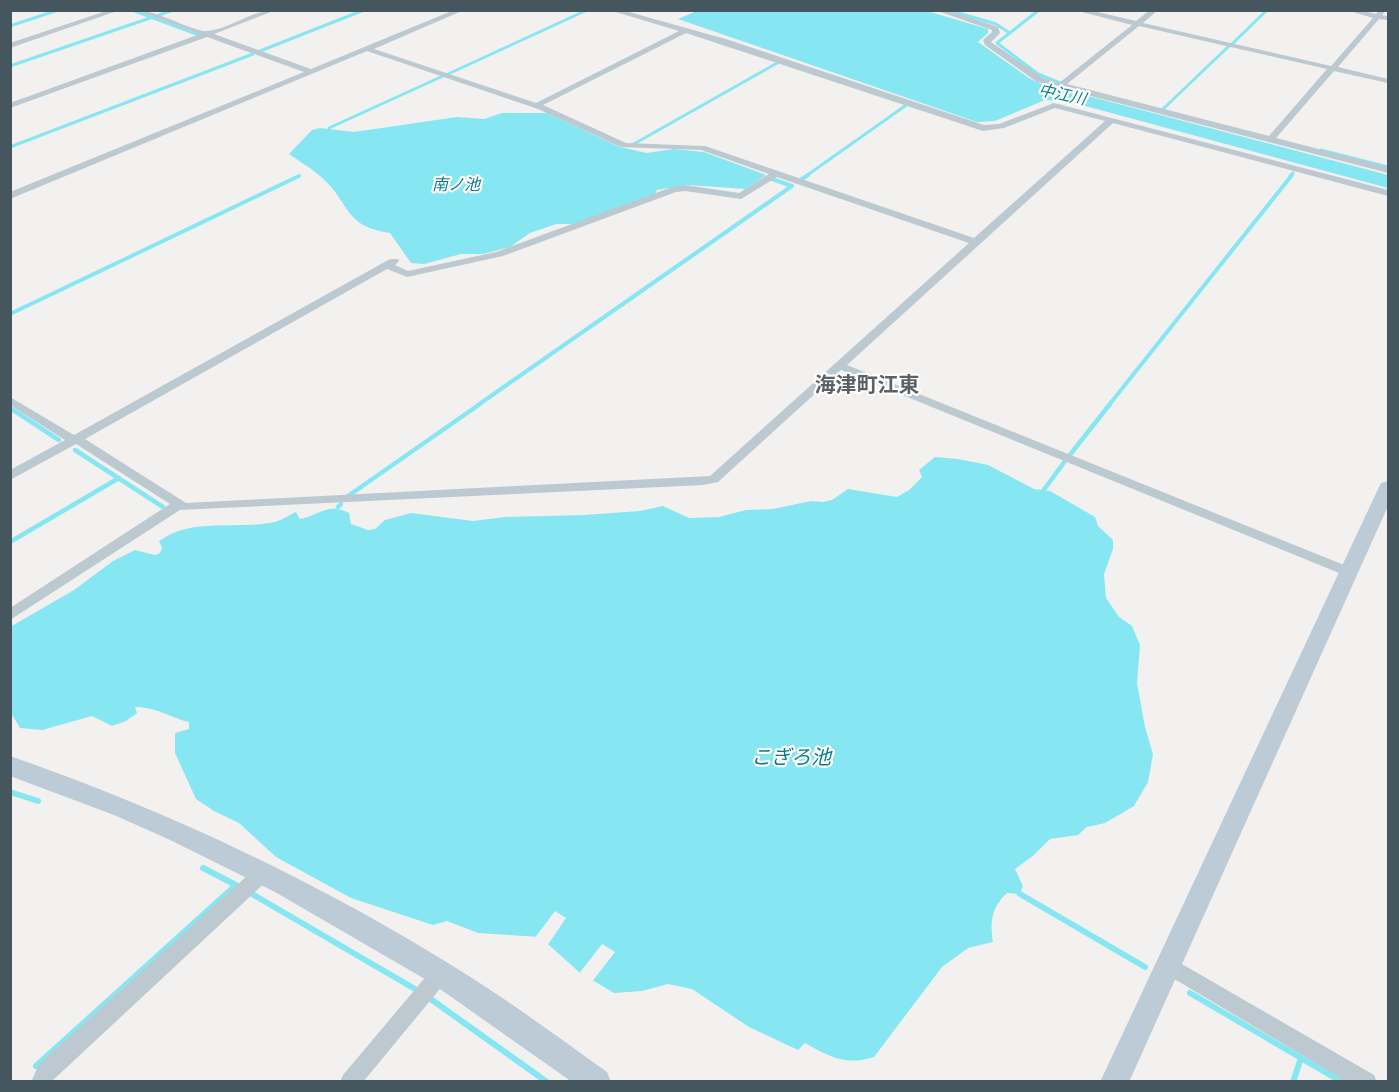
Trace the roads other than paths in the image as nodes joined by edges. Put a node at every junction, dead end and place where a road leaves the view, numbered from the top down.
1 (117, 10) edge
2 (139, 10) edge
3 (273, 10) edge
4 (461, 10) edge
5 (612, 10) edge
6 (938, 10) edge
7 (1077, 10) edge
8 (1155, 10) edge
9 (1349, 10) edge
10 (952, 12) edge
11 (1381, 14) edge
12 (1389, 19) edge
13 (1137, 24) junction
14 (685, 31) junction
15 (207, 34) junction
16 (10, 46) edge
17 (368, 49) junction
18 (1332, 69) junction
19 (312, 72) junction
20 (1389, 81) edge
21 (1061, 85) junction
22 (537, 105) junction
23 (10, 106) edge
24 (1110, 121) junction
25 (1272, 140) junction
26 (1389, 170) edge
27 (772, 177) junction
28 (1389, 194) edge
29 (10, 196) edge
30 (976, 242) junction
31 (840, 366) junction
32 (10, 400) edge
33 (75, 440) junction
34 (10, 476) edge
35 (1389, 487) edge
36 (180, 504) junction
37 (1348, 572) junction
38 (10, 615) edge
39 (10, 766) edge
40 (264, 872) junction
41 (1168, 965) junction
42 (441, 973) junction
43 (41, 1082) edge
44 (350, 1082) edge
45 (597, 1082) edge
46 (1114, 1082) edge
47 (1367, 1082) edge

1 - 16 street
2 - 15 street
3 - 15 street
4 - 17 street
5 - 14 street
6 - 10 street
7 - 13 street
8 - 13 street
9 - 11 street
10 - 21 street
11 - 12 street
11 - 18 street
13 - 18 street
13 - 21 street
14 - 22 street
14 - 24 street
15 - 19 street
15 - 23 street
17 - 19 street
17 - 22 street
18 - 20 street
18 - 25 street
19 - 29 street
21 - 25 street
22 - 27 street
24 - 28 street
24 - 30 street
25 - 26 street
27 - 30 street
27 - 33 street
30 - 31 street
31 - 36 street
31 - 37 street
32 - 33 street
33 - 34 street
33 - 36 street
35 - 37 street
36 - 38 street
37 - 41 street
39 - 40 street
40 - 42 street
40 - 43 street
41 - 46 street
41 - 47 street
42 - 44 street
42 - 45 street

